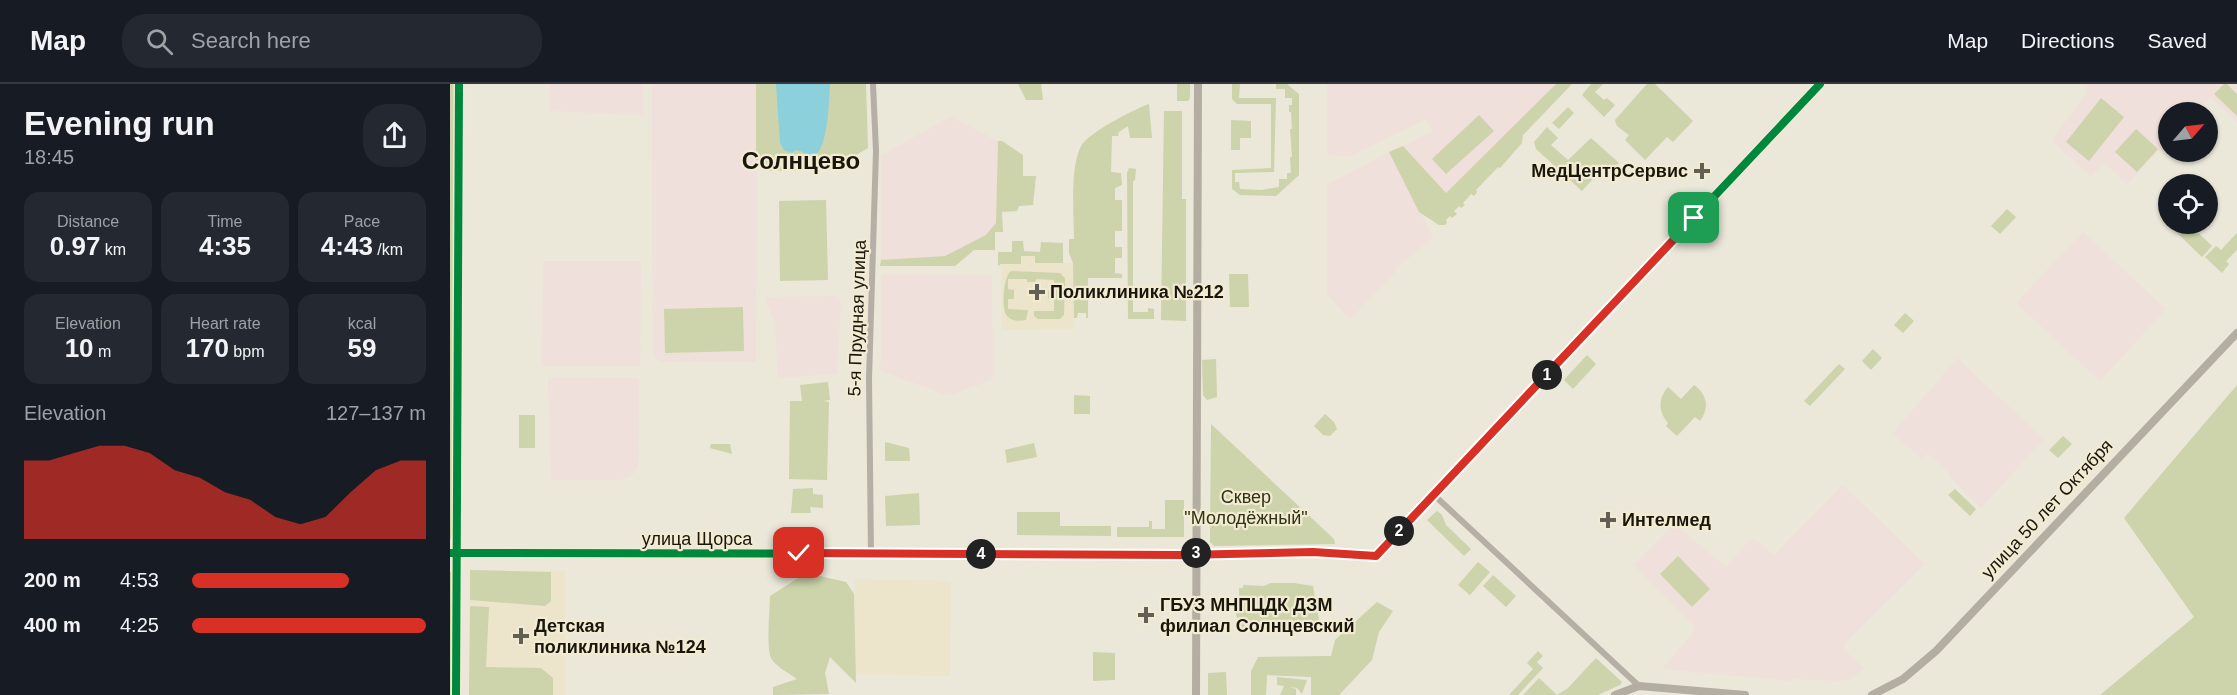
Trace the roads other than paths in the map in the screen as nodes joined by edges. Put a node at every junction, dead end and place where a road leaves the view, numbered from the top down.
1 (459, 84) edge
2 (873, 84) edge
3 (1198, 84) edge
4 (1820, 84) edge
5 (2237, 333) edge
6 (1434, 495) junction
7 (453, 553) edge
8 (1197, 553) junction
9 (871, 554) junction
10 (1639, 686) junction
11 (456, 695) edge
12 (1196, 695) edge
13 (1615, 695) edge
14 (1745, 695) edge
15 (1872, 695) edge

1 - 7 street
2 - 9 street, 5-я Прудная улица
3 - 8 street
4 - 6 street
5 - 15 street, улица 50 лет Октября
6 - 8 street, улица Щорса
6 - 10 street
7 - 9 street, улица Щорса
7 - 11 street
8 - 9 street, улица Щорса
8 - 12 street
10 - 13 street
10 - 14 street

